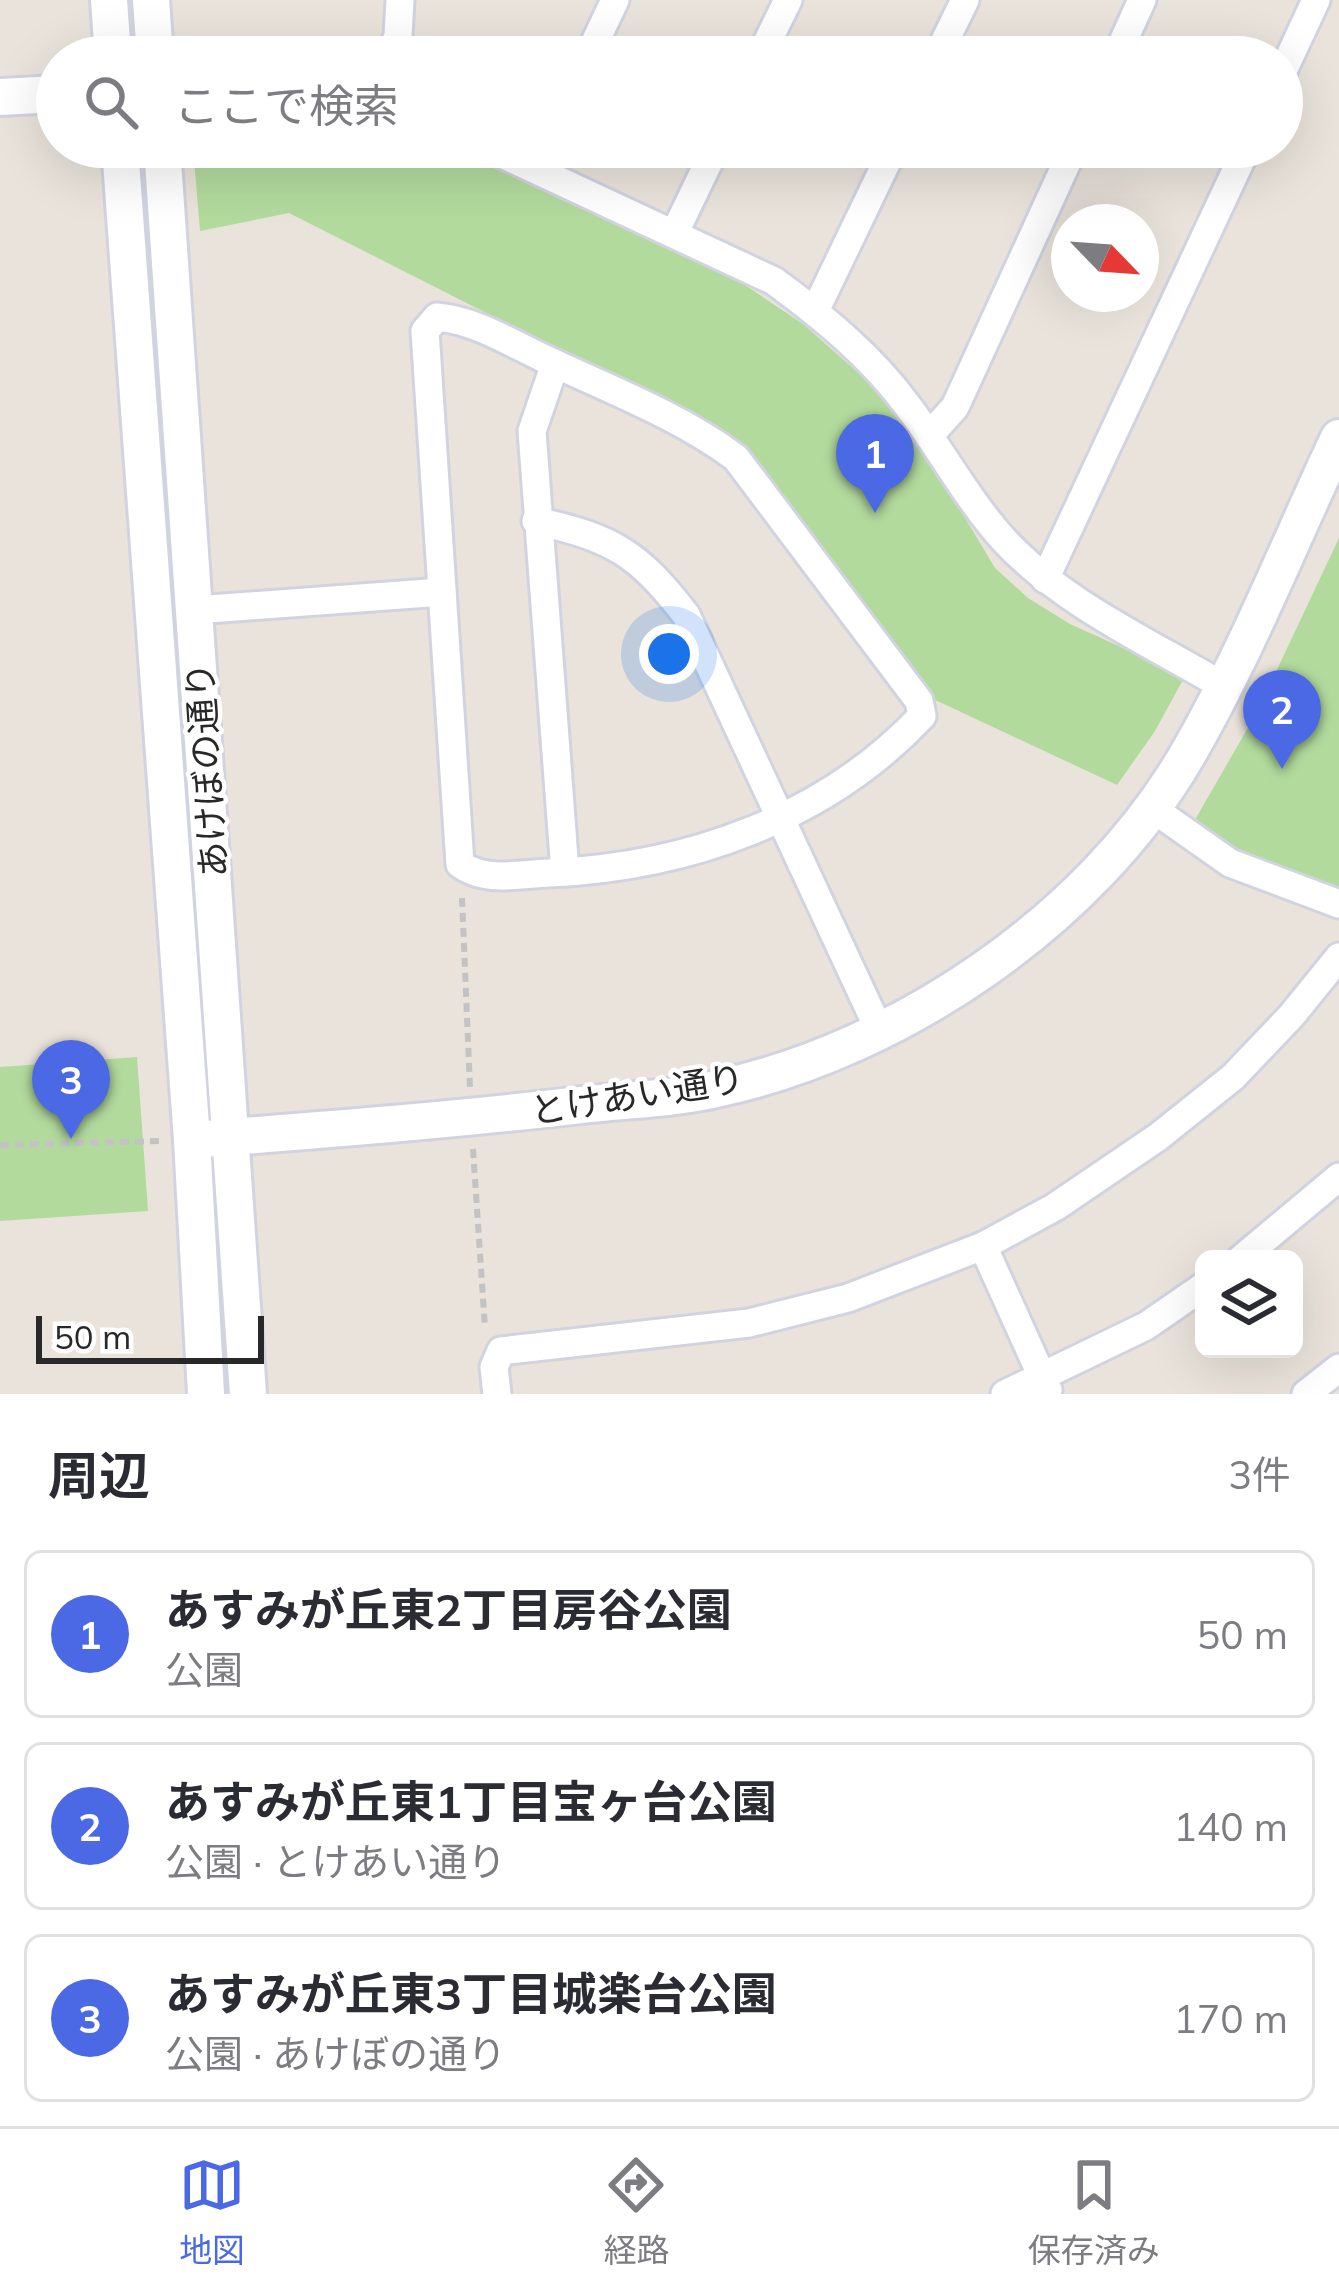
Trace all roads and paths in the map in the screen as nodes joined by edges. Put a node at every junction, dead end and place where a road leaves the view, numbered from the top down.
1 (109, 0) edge
2 (151, 0) edge
3 (400, 0) edge
4 (615, 0) edge
5 (788, 0) edge
6 (965, 0) edge
7 (1142, 0) edge
8 (1316, 0) edge
9 (112, 36) edge
10 (154, 36) edge
11 (398, 36) edge
12 (598, 36) edge
13 (770, 36) edge
14 (947, 36) edge
15 (1126, 36) edge
16 (1299, 36) edge
17 (36, 95) edge
18 (0, 97) edge
19 (122, 168) edge
20 (163, 168) edge
21 (558, 168) edge
22 (706, 168) edge
23 (884, 168) edge
24 (1065, 168) edge
25 (1237, 168) edge
26 (675, 232) junction
27 (815, 311) junction
28 (555, 364) junction
29 (928, 436) junction
30 (1339, 438) edge
31 (1326, 498) edge
32 (536, 521) junction
33 (1045, 579) junction
34 (442, 592) junction
35 (195, 610) junction
36 (1222, 686) junction
37 (1152, 808) junction
38 (782, 816) junction
39 (565, 872) junction
40 (1339, 904) edge
41 (1339, 957) edge
42 (880, 1032) junction
43 (232, 1137) junction
44 (192, 1140) junction
45 (0, 1144) edge
46 (1337, 1182) edge
47 (982, 1246) junction
48 (1252, 1250) edge
49 (1195, 1292) edge
50 (1339, 1367) edge
51 (1046, 1386) edge
52 (206, 1394) edge
53 (248, 1394) edge
54 (497, 1394) edge
55 (1004, 1394) edge
56 (1306, 1394) edge

1 - 9 street
2 - 10 street
3 - 11 street
4 - 12 street
5 - 13 street
6 - 14 street
7 - 15 street
8 - 16 street
17 - 18 street
19 - 44 street, あけぼの通り
20 - 35 street, あけぼの通り
21 - 26 street
22 - 26 street
23 - 27 street
24 - 29 street
25 - 33 street
26 - 27 street
27 - 29 street
28 - 32 street
28 - 34 street
28 - 38 street
29 - 33 street
30 - 31 street, とけあい通り
31 - 36 street, とけあい通り
32 - 38 street
32 - 39 street
33 - 36 street
34 - 35 street
34 - 39 street
35 - 43 street, あけぼの通り
36 - 37 street, とけあい通り
37 - 40 street
37 - 42 street, とけあい通り
38 - 39 street
38 - 42 street
41 - 47 street
42 - 43 street, とけあい通り
43 - 44 street, とけあい通り
43 - 53 street, あけぼの通り
44 - 45 path
44 - 52 street, あけぼの通り
46 - 48 street
47 - 51 street
47 - 54 street
49 - 51 street
50 - 56 street
51 - 55 street

